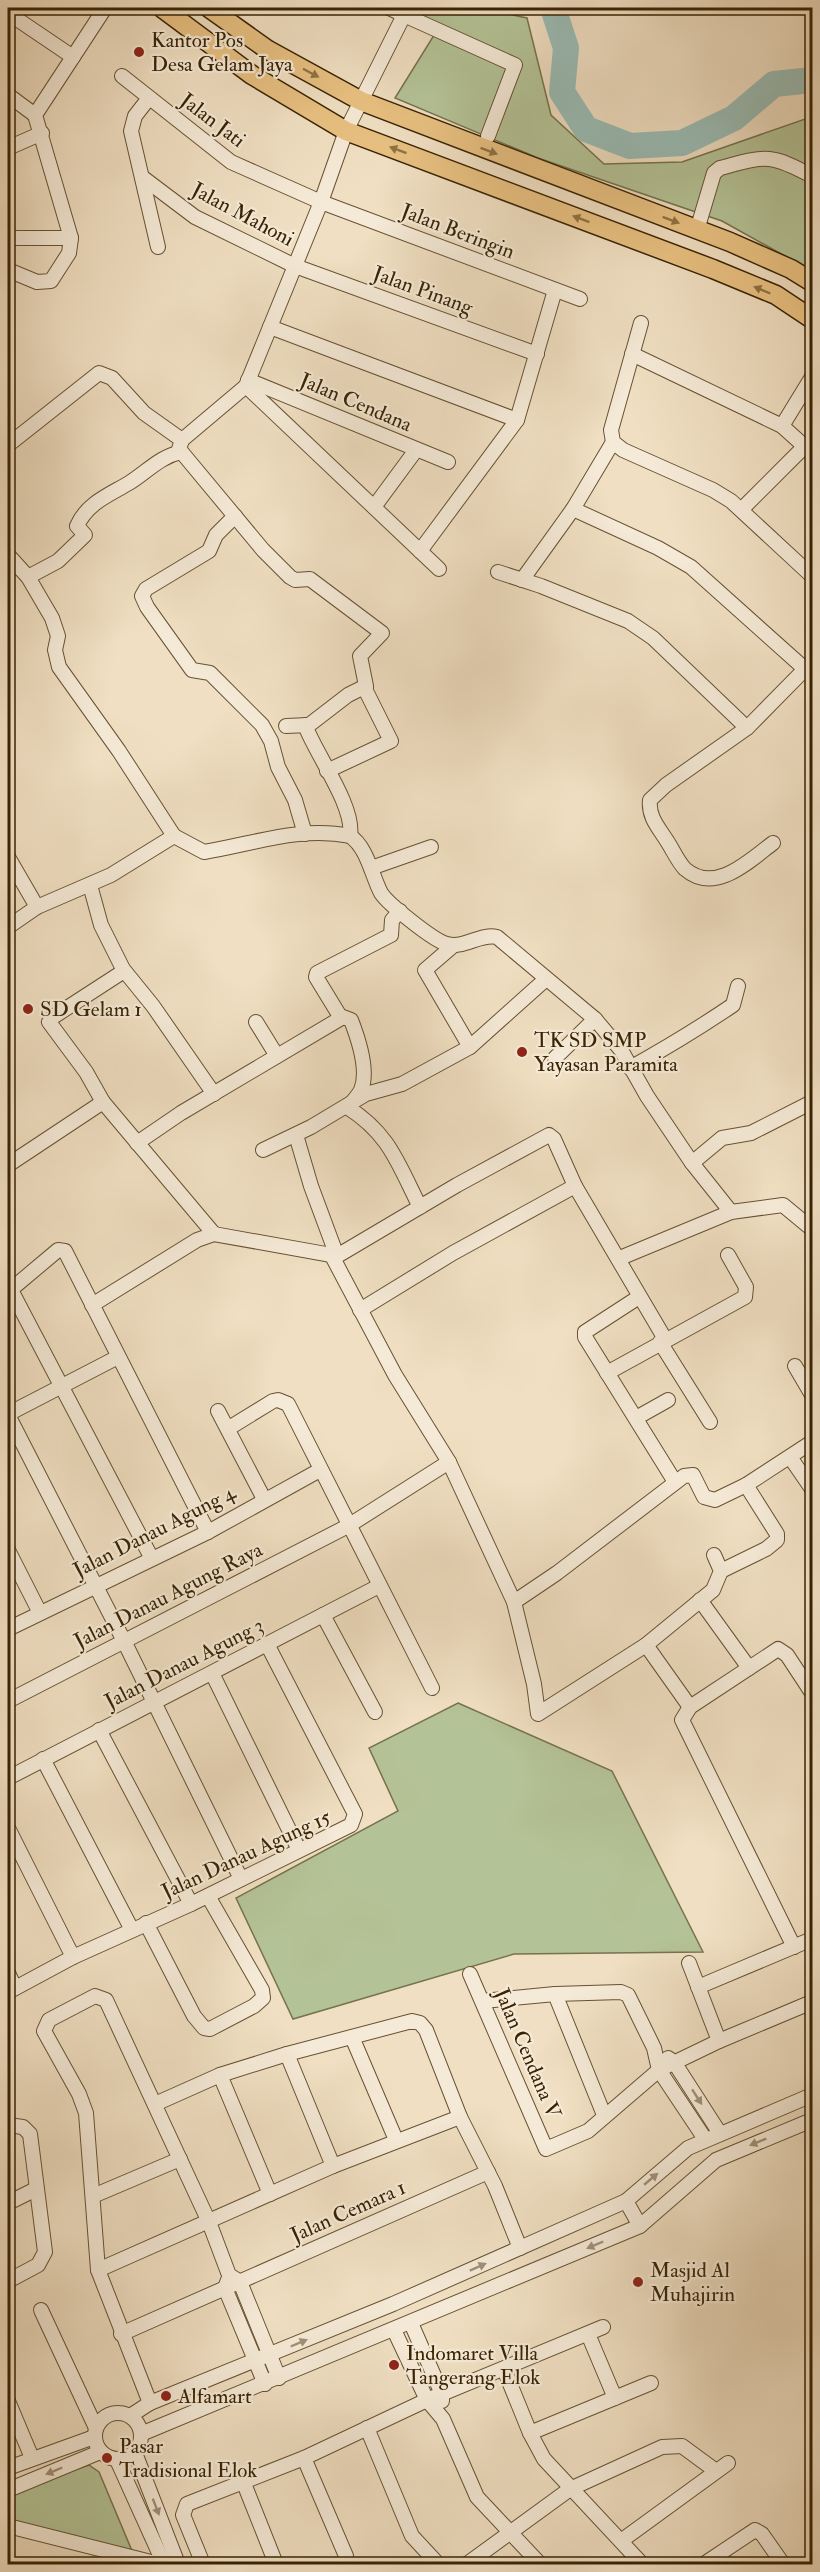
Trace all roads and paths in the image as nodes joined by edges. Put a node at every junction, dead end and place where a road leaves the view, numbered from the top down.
1 (105, 8) edge
2 (162, 8) edge
3 (208, 8) edge
4 (389, 8) edge
5 (8, 13) edge
6 (404, 15) junction
7 (73, 57) junction
8 (122, 76) dead end
9 (8, 95) edge
10 (149, 98) junction
11 (360, 104) junction
12 (35, 115) junction
13 (349, 127) junction
14 (42, 133) junction
15 (488, 136) dead end
16 (8, 148) edge
17 (813, 176) edge
18 (142, 177) junction
19 (321, 202) junction
20 (698, 230) junction
21 (8, 238) edge
22 (71, 238) junction
23 (158, 247) dead end
24 (295, 266) junction
25 (8, 270) edge
26 (813, 282) edge
27 (555, 290) junction
28 (580, 299) dead end
29 (813, 319) edge
30 (640, 323) dead end
31 (270, 327) junction
32 (537, 354) junction
33 (632, 354) junction
34 (813, 377) edge
35 (247, 383) junction
36 (518, 420) junction
37 (782, 426) junction
38 (613, 442) junction
39 (8, 445) edge
40 (182, 446) junction
41 (809, 449) edge
42 (416, 450) junction
43 (448, 462) dead end
44 (374, 507) junction
45 (573, 509) junction
46 (742, 509) junction
47 (235, 516) junction
48 (420, 552) junction
49 (8, 555) edge
50 (439, 569) dead end
51 (498, 572) dead end
52 (813, 576) edge
53 (28, 577) junction
54 (522, 580) junction
55 (809, 666) edge
56 (364, 687) junction
57 (305, 725) junction
58 (286, 726) dead end
59 (747, 728) junction
60 (327, 771) junction
61 (305, 834) junction
62 (174, 836) junction
63 (350, 836) junction
64 (773, 843) dead end
65 (430, 847) dead end
66 (8, 857) edge
67 (371, 868) junction
68 (90, 885) junction
69 (37, 907) junction
70 (400, 911) junction
71 (8, 927) edge
72 (454, 945) junction
73 (124, 971) junction
74 (546, 979) junction
75 (738, 986) dead end
76 (341, 1018) junction
77 (595, 1019) junction
78 (256, 1022) dead end
79 (470, 1047) junction
80 (277, 1056) junction
81 (555, 1058) dead end
82 (630, 1068) junction
83 (214, 1094) junction
84 (103, 1102) junction
85 (813, 1102) edge
86 (348, 1106) junction
87 (296, 1135) junction
88 (136, 1143) junction
89 (263, 1150) dead end
90 (692, 1163) junction
91 (8, 1166) edge
92 (575, 1186) junction
93 (420, 1207) junction
94 (731, 1212) junction
95 (813, 1229) edge
96 (214, 1234) junction
97 (335, 1256) junction
98 (728, 1256) dead end
99 (620, 1258) junction
100 (9, 1291) edge
101 (639, 1297) junction
102 (92, 1305) junction
103 (360, 1310) junction
104 (663, 1340) junction
105 (118, 1357) junction
106 (795, 1366) dead end
107 (608, 1373) junction
108 (62, 1386) junction
109 (813, 1395) edge
110 (668, 1400) dead end
111 (218, 1411) dead end
112 (8, 1414) edge
113 (636, 1418) junction
114 (710, 1422) dead end
115 (229, 1428) junction
116 (813, 1443) edge
117 (790, 1457) junction
118 (449, 1462) junction
119 (320, 1470) junction
120 (675, 1482) junction
121 (746, 1485) junction
122 (813, 1489) edge
123 (264, 1499) junction
124 (348, 1526) junction
125 (208, 1532) junction
126 (8, 1550) edge
127 (714, 1555) dead end
128 (151, 1557) junction
129 (721, 1571) junction
130 (95, 1585) junction
131 (379, 1586) junction
132 (700, 1600) junction
133 (514, 1602) junction
134 (40, 1613) junction
135 (323, 1615) junction
136 (8, 1629) edge
137 (124, 1641) junction
138 (267, 1644) junction
139 (646, 1645) junction
140 (750, 1668) junction
141 (212, 1673) junction
142 (811, 1687) edge
143 (432, 1688) dead end
144 (8, 1701) edge
145 (155, 1702) junction
146 (690, 1707) junction
147 (375, 1712) dead end
148 (99, 1730) junction
149 (43, 1759) junction
150 (8, 1778) edge
151 (8, 1828) edge
152 (299, 1850) junction
153 (241, 1879) junction
154 (208, 1896) junction
155 (191, 1904) junction
156 (146, 1923) junction
157 (131, 1929) junction
158 (813, 1939) edge
159 (794, 1947) junction
160 (73, 1957) junction
161 (689, 1963) dead end
162 (8, 1973) edge
163 (471, 1974) dead end
164 (698, 1987) junction
165 (11, 1990) edge
166 (555, 1994) junction
167 (483, 2001) junction
168 (813, 2002) edge
169 (352, 2037) junction
170 (719, 2041) junction
171 (654, 2048) junction
172 (287, 2054) junction
173 (674, 2062) junction
174 (659, 2070) junction
175 (220, 2075) junction
176 (813, 2095) edge
177 (155, 2104) junction
178 (604, 2115) junction
179 (460, 2116) junction
180 (813, 2120) edge
181 (8, 2125) edge
182 (719, 2132) junction
183 (705, 2139) junction
184 (396, 2140) junction
185 (180, 2159) junction
186 (333, 2166) junction
187 (488, 2172) junction
188 (36, 2189) junction
189 (270, 2194) junction
190 (93, 2196) junction
191 (626, 2201) junction
192 (8, 2203) edge
193 (209, 2222) junction
194 (640, 2226) junction
195 (520, 2248) junction
196 (98, 2270) junction
197 (8, 2281) edge
198 (232, 2282) junction
199 (393, 2304) junction
200 (41, 2310) dead end
201 (403, 2326) junction
202 (603, 2327) dead end
203 (121, 2334) junction
204 (588, 2334) junction
205 (269, 2356) junction
206 (255, 2362) junction
207 (504, 2369) junction
208 (279, 2378) junction
209 (651, 2383) dead end
210 (265, 2384) junction
211 (442, 2394) junction
212 (615, 2398) junction
213 (426, 2400) junction
214 (8, 2401) edge
215 (150, 2403) junction
216 (130, 2416) junction
217 (443, 2419) junction
218 (368, 2428) junction
219 (95, 2433) junction
220 (530, 2433) junction
221 (141, 2434) junction
222 (100, 2451) junction
223 (135, 2452) junction
224 (32, 2458) junction
225 (304, 2458) junction
226 (117, 2460) junction
227 (8, 2468) edge
228 (243, 2481) junction
229 (570, 2489) junction
230 (8, 2490) edge
231 (8, 2526) edge
232 (509, 2532) junction
233 (621, 2541) junction
234 (159, 2565) edge
235 (164, 2565) edge
236 (178, 2565) edge
237 (203, 2565) edge
238 (276, 2565) edge
239 (347, 2565) edge
240 (438, 2565) edge
241 (467, 2565) edge
242 (540, 2565) edge
243 (642, 2565) edge
244 (704, 2565) edge
245 (783, 2565) edge

1 - 7 street
2 - 13 main road
3 -> 11 main road
4 - 6 street
5 - 7 street
6 - 11 street
6 - 15 street
7 - 12 street
8 - 10 street, Jalan Jati
9 - 12 street
10 - 18 street
10 - 19 street, Jalan Jati
11 - 13 street
11 -> 20 main road
12 - 14 street
13 - 19 street
29 -> 13 main road
14 - 16 street
14 - 22 street
17 - 20 street
18 - 23 street
18 - 24 street, Jalan Mahoni
19 - 24 street
19 - 27 street, Jalan Beringin
20 - 26 main road
21 - 22 street
22 - 25 street
24 - 31 street
24 - 32 street, Jalan Pinang
27 - 28 street, Jalan Beringin
27 - 32 street
30 - 33 street
31 - 35 street
31 - 36 street
32 - 36 street
33 - 37 street
33 - 38 street
34 - 37 street
35 - 40 street
35 - 42 street, Jalan Cendana
35 - 44 street
36 - 48 street
37 - 41 street
38 - 45 street
38 - 46 street
39 - 40 street
40 - 47 street
40 - 53 street
41 - 46 street
42 - 43 street, Jalan Cendana
42 - 44 street
44 - 48 street
45 - 54 street
45 - 55 street
46 - 52 street
47 - 56 street
47 - 61 street
48 - 50 street
49 - 53 street
51 - 54 street
53 - 62 street
54 - 59 street
55 - 59 street
56 - 57 street
56 - 60 street
57 - 58 street
57 - 60 street
59 - 64 street
60 - 63 street
61 - 62 street
61 - 63 street
62 - 68 street
63 - 67 street
65 - 67 street
66 - 69 street
67 - 70 street
68 - 69 street
68 - 73 street
69 - 71 street
70 - 72 street
70 - 76 street
72 - 74 street
72 - 79 street
73 - 83 street
73 - 84 street
74 - 77 street
74 - 79 street
75 - 82 street
76 - 80 street
76 - 86 street
77 - 81 street
77 - 82 street
78 - 80 street
79 - 86 street
80 - 83 street
82 - 90 street
83 - 88 street
84 - 88 street
84 - 91 street
85 - 90 street
86 - 87 street
86 - 93 street
87 - 89 street
87 - 97 street
88 - 96 street
90 - 94 street
92 - 93 street
92 - 99 street
92 - 103 street
93 - 97 street
94 - 95 street
94 - 99 street
96 - 97 street
96 - 102 street
97 - 103 street
98 - 104 street
99 - 101 street
100 - 102 street
100 - 108 street
101 - 104 street
101 - 107 street
102 - 105 street
103 - 118 street
104 - 107 street
104 - 114 street
105 - 108 street
105 - 125 street
106 - 109 street
107 - 113 street
108 - 112 street
108 - 128 street
110 - 113 street
111 - 115 street
112 - 130 street
113 - 120 street
115 - 119 street
115 - 123 street
116 - 117 street
117 - 121 street
117 - 122 street
118 - 124 street, Jalan Danau Agung Raya
118 - 133 street
119 - 123 street, Jalan Danau Agung 4
119 - 124 street
120 - 121 street
120 - 133 street
121 - 129 street
123 - 125 street, Jalan Danau Agung 4
124 - 131 street
124 - 137 street, Jalan Danau Agung Raya
125 - 128 street, Jalan Danau Agung 4
126 - 134 street
127 - 129 street
128 - 130 street, Jalan Danau Agung 4
129 - 132 street
130 - 134 street, Jalan Danau Agung 4
130 - 137 street
131 - 135 street, Jalan Danau Agung 3
131 - 143 street
132 - 139 street
132 - 140 street
133 - 139 street
134 - 136 street, Jalan Danau Agung 4
135 - 138 street, Jalan Danau Agung 3
135 - 147 street
137 - 144 street, Jalan Danau Agung Raya
137 - 145 street
138 - 141 street, Jalan Danau Agung 3
138 - 152 street, Jalan Danau Agung 15
139 - 146 street
140 - 142 street
140 - 146 street
141 - 145 street, Jalan Danau Agung 3
141 - 152 street
145 - 148 street, Jalan Danau Agung 3
145 - 153 street
146 - 159 street
148 - 149 street, Jalan Danau Agung 3
148 - 155 street
149 - 150 street, Jalan Danau Agung 3
149 - 157 street
151 - 160 street
152 - 153 street, Jalan Danau Agung 15
153 - 154 street, Jalan Danau Agung 15
154 - 155 street, Jalan Danau Agung 15
154 - 156 street
155 - 156 street, Jalan Danau Agung 15
156 - 157 street, Jalan Danau Agung 15
157 - 160 street, Jalan Danau Agung 15
158 - 159 street
159 - 164 street
160 - 165 street, Jalan Danau Agung 15
161 - 164 street
162 - 165 street
163 - 167 street, Jalan Cendana V
164 - 170 street
166 - 167 street
166 - 171 street
166 - 178 street
167 - 178 street, Jalan Cendana V
168 - 170 street
169 - 172 street
169 - 179 street
169 - 184 street
170 - 173 street
171 - 173 street
171 - 174 street
172 - 175 street
172 - 186 street
173 - 174 street
173 -> 182 street
174 - 178 street
174 - 183 street
175 - 177 street
175 - 189 street
176 - 182 street
177 - 185 street
177 - 190 street
179 - 184 street
179 - 187 street
180 -> 194 street
181 - 188 street
182 - 183 street
191 -> 183 street
184 - 186 street
185 - 190 street
185 - 193 street
186 - 189 street
187 - 195 street
187 - 198 street, Jalan Cemara 1
188 - 192 street
188 - 197 street
189 - 193 street
190 - 196 street
191 - 194 street
191 - 195 street
193 - 196 street
193 - 198 street
194 -> 201 street
199 -> 195 street
196 - 203 street
198 - 203 street, Jalan Cemara 1
198 - 205 street
198 - 206 street
199 - 201 street
205 -> 199 street
200 - 219 street
201 - 208 street
201 - 211 street
201 - 213 street
202 - 204 street
203 - 215 street
204 - 207 street
204 - 212 street
205 - 206 street
205 - 208 street
206 - 210 street
206 - 215 street
207 - 211 street
207 - 220 street
208 - 210 street
209 - 212 street
210 - 221 street
211 - 213 street
211 - 217 street
212 - 220 street
213 - 217 street
213 - 218 street
214 - 224 street
215 - 216 street
216 - 219 street
216 - 221 street
217 - 232 street
218 - 225 street
218 - 240 street
219 - 222 street
219 - 224 street
220 - 229 street
221 - 223 street
222 - 226 street
222 -> 230 street
223 - 226 street
223 -> 236 street
224 - 227 street
225 - 228 street
225 - 239 street
226 - 235 street
228 - 237 street
228 - 238 street
229 - 232 street
229 - 233 street
229 - 233 street
231 - 234 street
232 - 241 street
232 - 242 street
233 - 243 street
244 - 245 street

